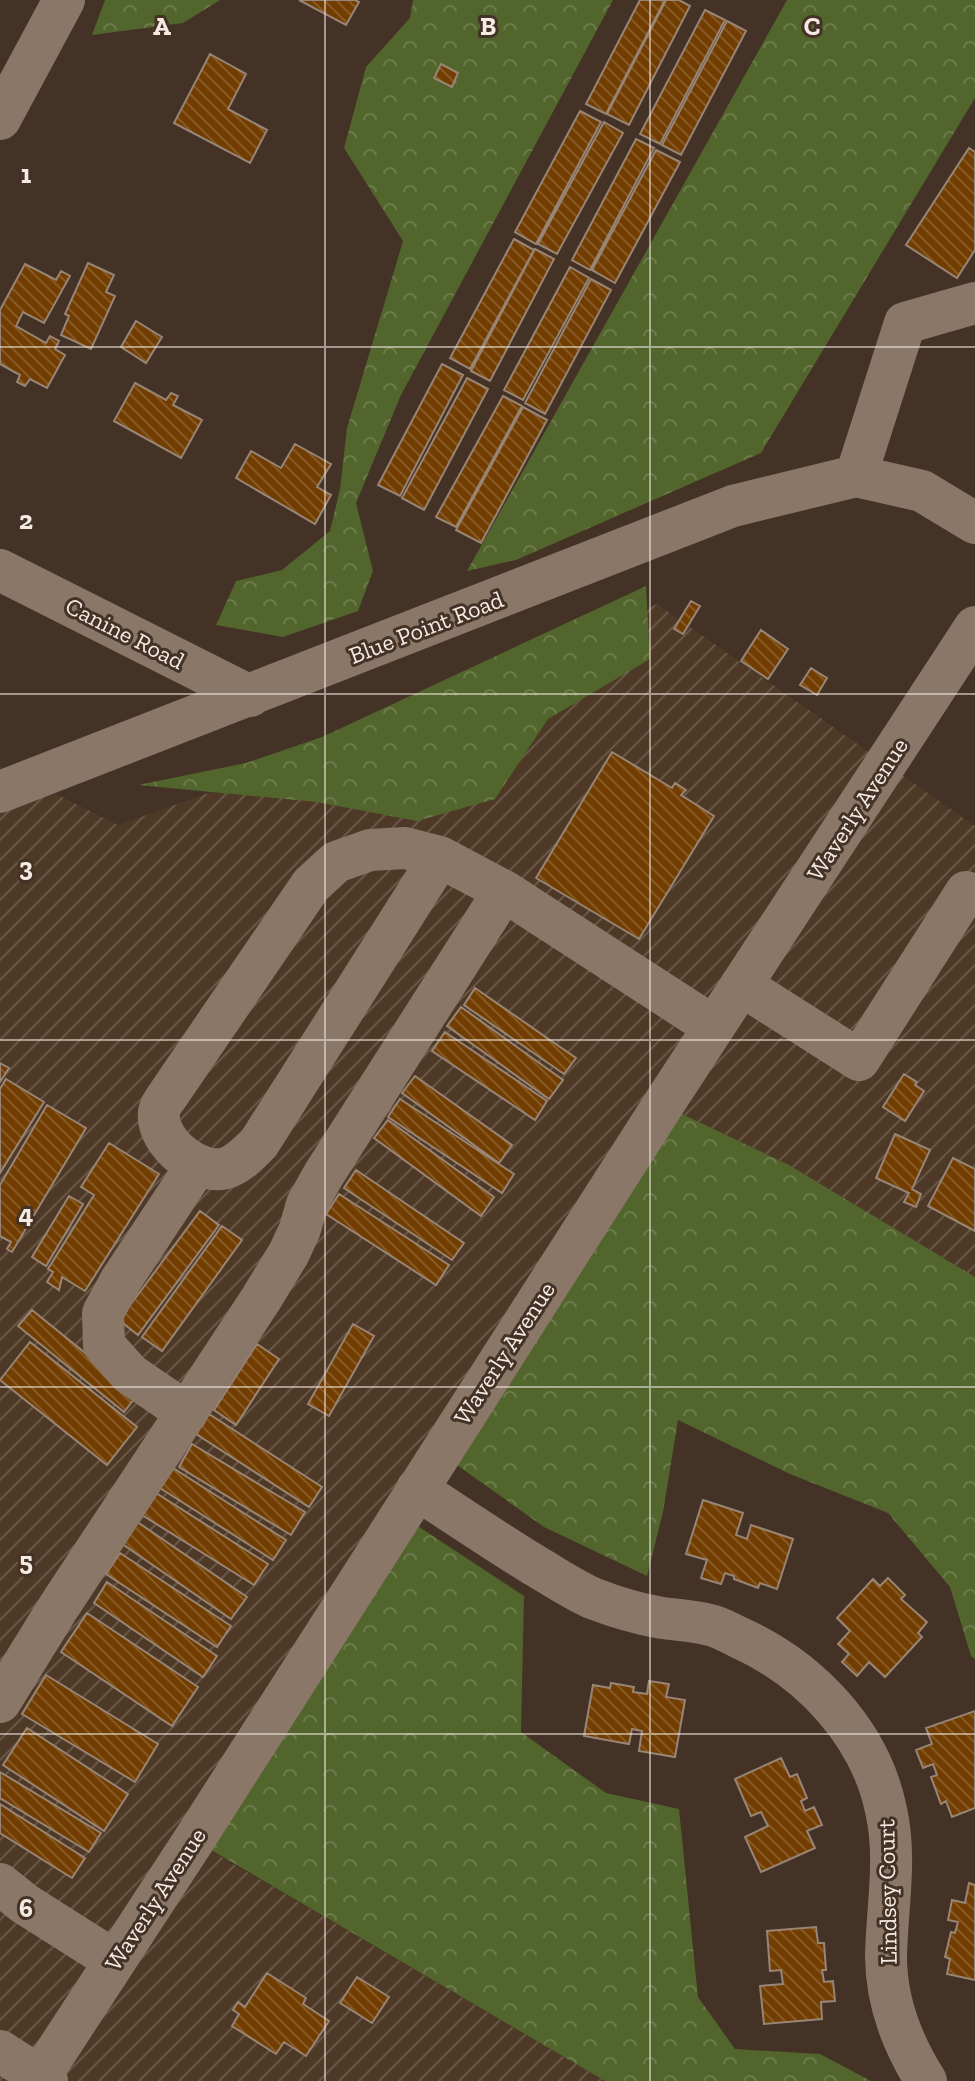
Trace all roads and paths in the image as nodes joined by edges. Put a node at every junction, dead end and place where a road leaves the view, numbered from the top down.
1 (64, 0) edge
2 (0, 119) edge
3 (975, 303) edge
4 (856, 476) junction
5 (975, 523) edge
6 (0, 570) edge
7 (975, 627) edge
8 (250, 696) junction
9 (0, 792) edge
10 (440, 857) junction
11 (504, 891) junction
12 (966, 892) dead end
13 (741, 985) junction
14 (714, 1027) junction
15 (197, 1165) junction
16 (187, 1413) junction
17 (417, 1489) junction
18 (0, 1702) edge
19 (0, 1884) edge
20 (115, 1961) junction
21 (0, 2051) edge
22 (41, 2079) edge
23 (926, 2081) edge

1 - 2 street
3 - 4 street
4 - 5 street
4 - 8 street, Blue Point Road
6 - 8 street, Canine Road
7 - 13 street, Waverly Avenue
8 - 9 street, Blue Point Road
10 - 11 street
10 - 15 street
10 - 15 street
11 - 14 street
11 - 16 street
12 - 13 street
13 - 14 street, Waverly Avenue
14 - 17 street, Waverly Avenue
15 - 16 street
16 - 18 street
17 - 20 street, Waverly Avenue
17 - 23 street, Lindsey Court
19 - 20 street
20 - 22 street, Waverly Avenue
21 - 22 street

